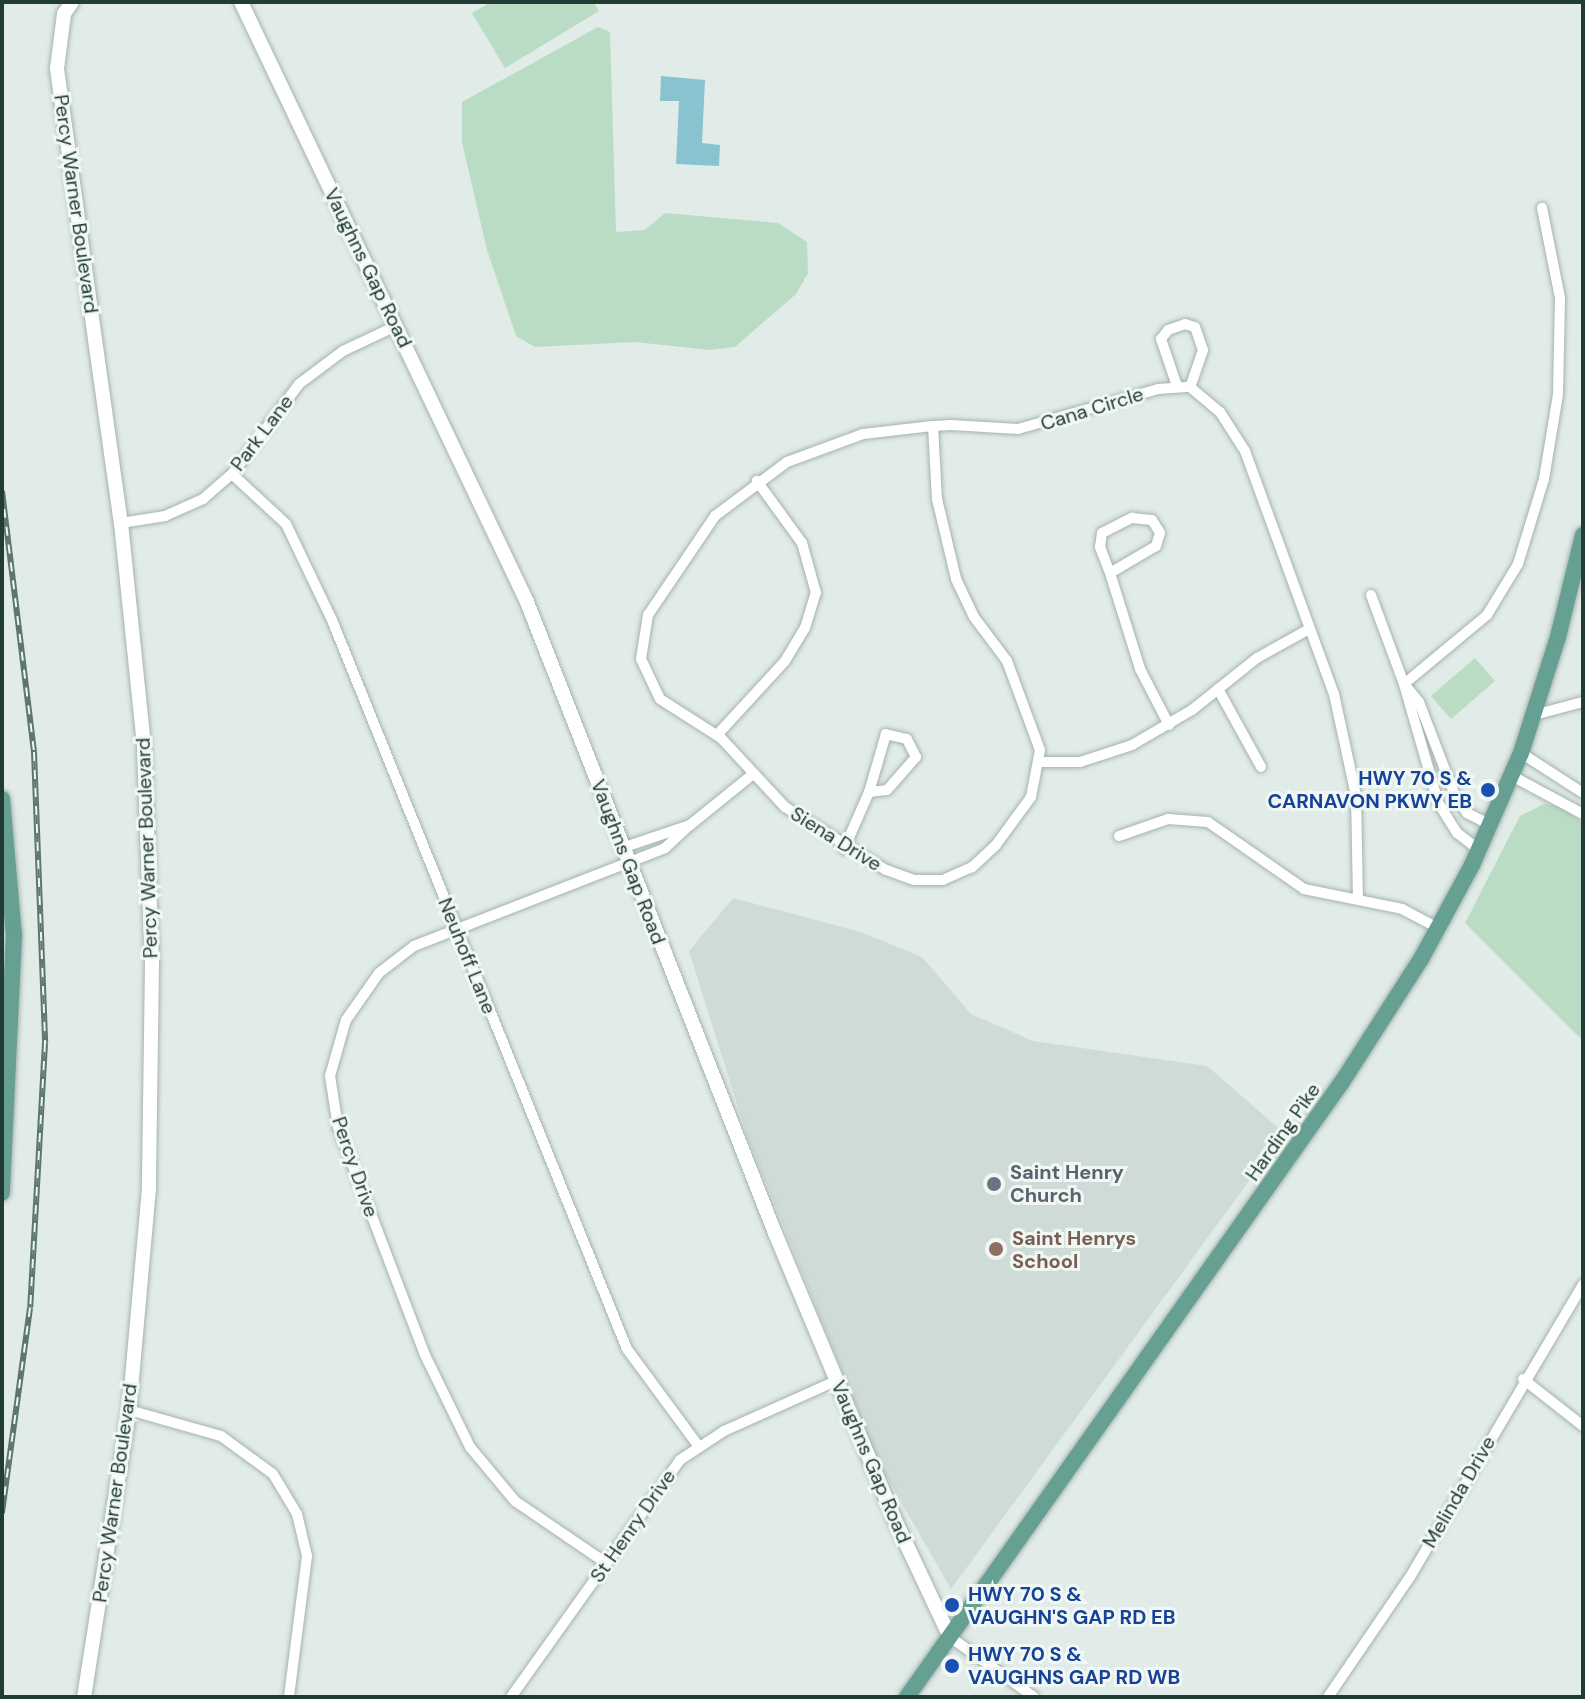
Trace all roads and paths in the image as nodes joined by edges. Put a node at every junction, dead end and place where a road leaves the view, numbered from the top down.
1 (72, 2) edge
2 (241, 2) edge
3 (1542, 208) dead end
4 (396, 326) junction
5 (1177, 386) junction
6 (1190, 387) junction
7 (933, 426) junction
8 (232, 474) junction
9 (757, 481) junction
10 (121, 523) junction
11 (1583, 535) edge
12 (1110, 573) junction
13 (1371, 595) dead end
14 (1309, 629) junction
15 (1404, 684) junction
16 (1218, 689) junction
17 (1583, 702) edge
18 (1534, 715) junction
19 (1169, 725) junction
20 (717, 735) junction
21 (1521, 753) junction
22 (1040, 762) junction
23 (1261, 767) dead end
24 (752, 775) junction
25 (1512, 776) junction
26 (869, 792) junction
27 (1583, 793) edge
28 (2, 799) edge
29 (1583, 814) edge
30 (690, 825) junction
31 (1491, 825) junction
32 (1119, 836) dead end
33 (622, 848) junction
34 (844, 849) junction
35 (1479, 850) junction
36 (627, 863) junction
37 (1358, 900) junction
38 (455, 927) junction
39 (1438, 928) junction
40 (4, 1150) edge
41 (2, 1193) edge
42 (1583, 1284) edge
43 (1523, 1379) junction
44 (836, 1381) junction
45 (129, 1410) junction
46 (1583, 1426) edge
47 (697, 1444) junction
48 (606, 1563) junction
49 (950, 1637) junction
50 (84, 1697) edge
51 (289, 1697) edge
52 (511, 1697) edge
53 (907, 1697) edge
54 (1034, 1697) edge
55 (1328, 1697) edge

1 - 10 street, Percy Warner Boulevard
2 - 4 street, Vaughns Gap Road
3 - 15 street
4 - 8 street, Park Lane
4 - 33 street, Vaughns Gap Road
5 - 6 street, Cana Circle
5 - 6 street
5 - 7 street, Cana Circle
6 - 14 street
7 - 9 street, Cana Circle
7 - 22 street, Siena Drive
8 - 10 street, Park Lane
8 - 38 street, Neuhoff Lane
9 - 20 street
9 - 20 street, Cana Circle
10 - 45 street, Percy Warner Boulevard
11 - 18 main road, Harding Pike
12 - 12 street
12 - 19 street
13 - 15 street
14 - 16 street
14 - 37 street
15 - 31 street
15 - 35 street
16 - 19 street
16 - 23 street
17 - 18 street
18 - 21 main road, Harding Pike
19 - 22 street
20 - 24 street, Siena Drive
21 - 25 main road, Harding Pike
21 - 27 street
22 - 34 street, Siena Drive
24 - 30 street, Percy Drive
24 - 34 street, Siena Drive
25 - 29 street
25 - 31 main road, Harding Pike
26 - 26 street
26 - 34 street
28 - 40 main road
30 - 33 street
30 - 36 street, Percy Drive
31 - 35 main road, Harding Pike
32 - 37 street
33 - 36 street, Vaughns Gap Road
35 - 39 main road, Harding Pike
36 - 38 street, Percy Drive
36 - 44 street, Vaughns Gap Road
37 - 39 street
38 - 47 street, Neuhoff Lane
38 - 48 street, Percy Drive
39 - 49 main road, Harding Pike
40 - 41 main road
42 - 43 street, Melinda Drive
43 - 46 street
43 - 55 street, Melinda Drive
44 - 47 street, St Henry Drive
44 - 49 street, Vaughns Gap Road
45 - 50 street, Percy Warner Boulevard
45 - 51 street
47 - 48 street, St Henry Drive
48 - 52 street, St Henry Drive
49 - 53 main road, Harding Pike
49 - 54 street

